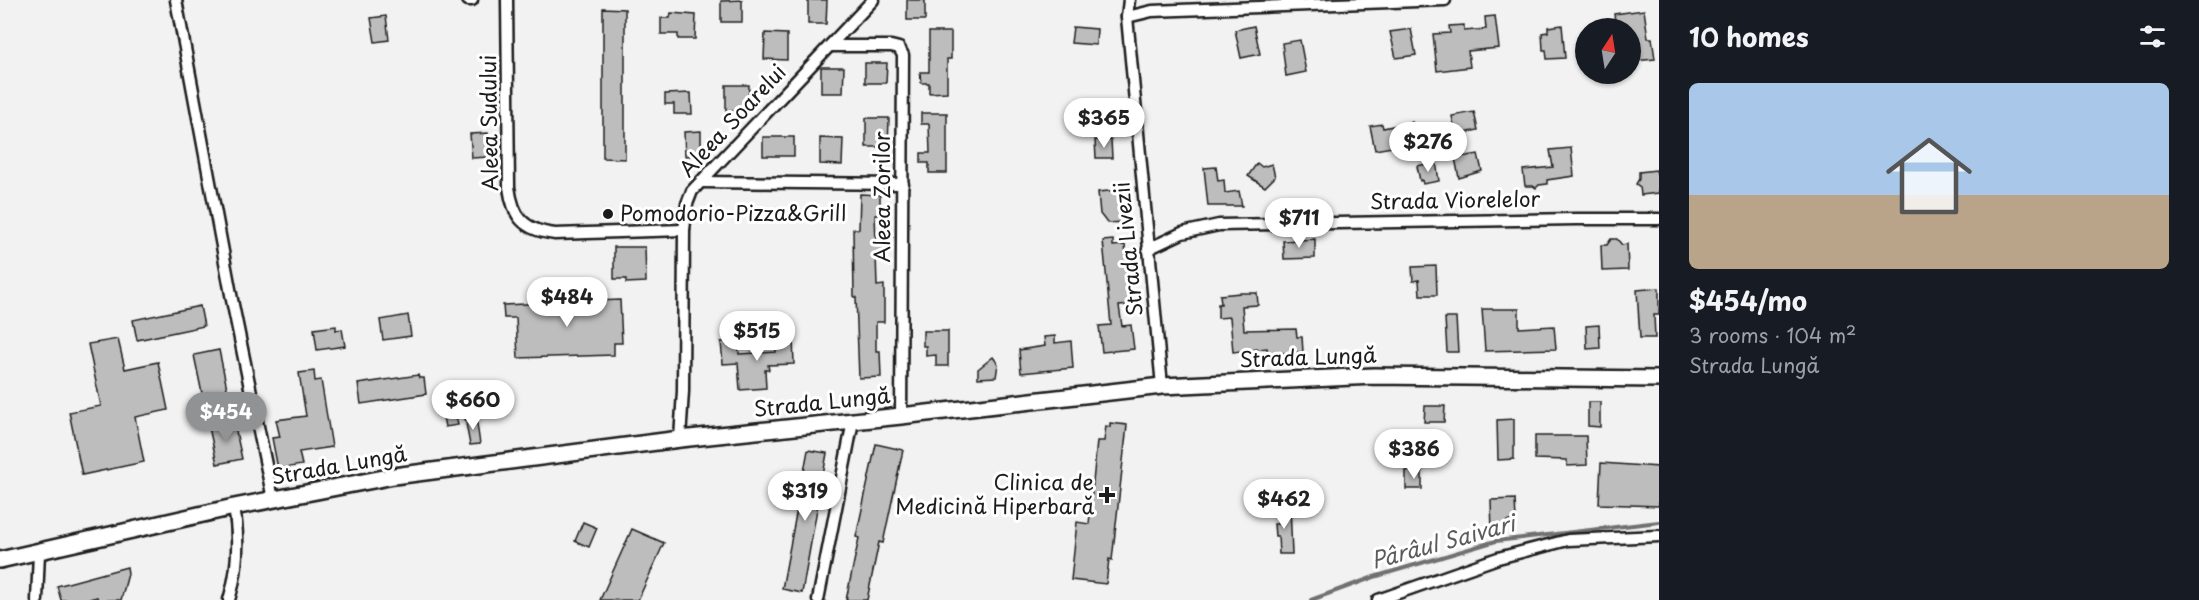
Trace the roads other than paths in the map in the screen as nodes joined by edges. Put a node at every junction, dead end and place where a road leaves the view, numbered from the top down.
1 (176, 0) edge
2 (507, 0) edge
3 (873, 0) edge
4 (1129, 0) edge
5 (1445, 0) edge
6 (1127, 16) junction
7 (831, 46) junction
8 (700, 182) junction
9 (903, 184) junction
10 (1659, 219) edge
11 (684, 230) junction
12 (1149, 249) junction
13 (1659, 379) edge
14 (1162, 386) junction
15 (901, 416) junction
16 (853, 421) junction
17 (680, 439) junction
18 (273, 500) junction
19 (234, 507) junction
20 (1659, 536) edge
21 (39, 552) junction
22 (0, 560) edge
23 (37, 600) edge
24 (229, 600) edge
25 (818, 600) edge
26 (1378, 600) edge

1 - 18 street
2 - 11 street, Aleea Sudului
3 - 7 street, Aleea Soarelui
4 - 6 street, Strada Livezii
5 - 6 street
6 - 12 street, Strada Livezii
7 - 8 street, Aleea Soarelui
7 - 9 street, Aleea Zorilor
8 - 9 street
8 - 11 street, Aleea Soarelui
9 - 15 street, Aleea Zorilor
10 - 12 street, Strada Viorelelor
11 - 17 street, Aleea Soarelui
12 - 14 street, Strada Livezii
13 - 14 main road, Strada Lungă
14 - 15 main road, Strada Lungă
15 - 16 main road, Strada Lungă
16 - 17 main road, Strada Lungă
16 - 25 street
17 - 18 main road, Strada Lungă
18 - 19 main road, Strada Lungă
19 - 21 main road, Strada Lungă
19 - 24 street
20 - 26 street
21 - 22 main road, Strada Lungă
21 - 23 street

